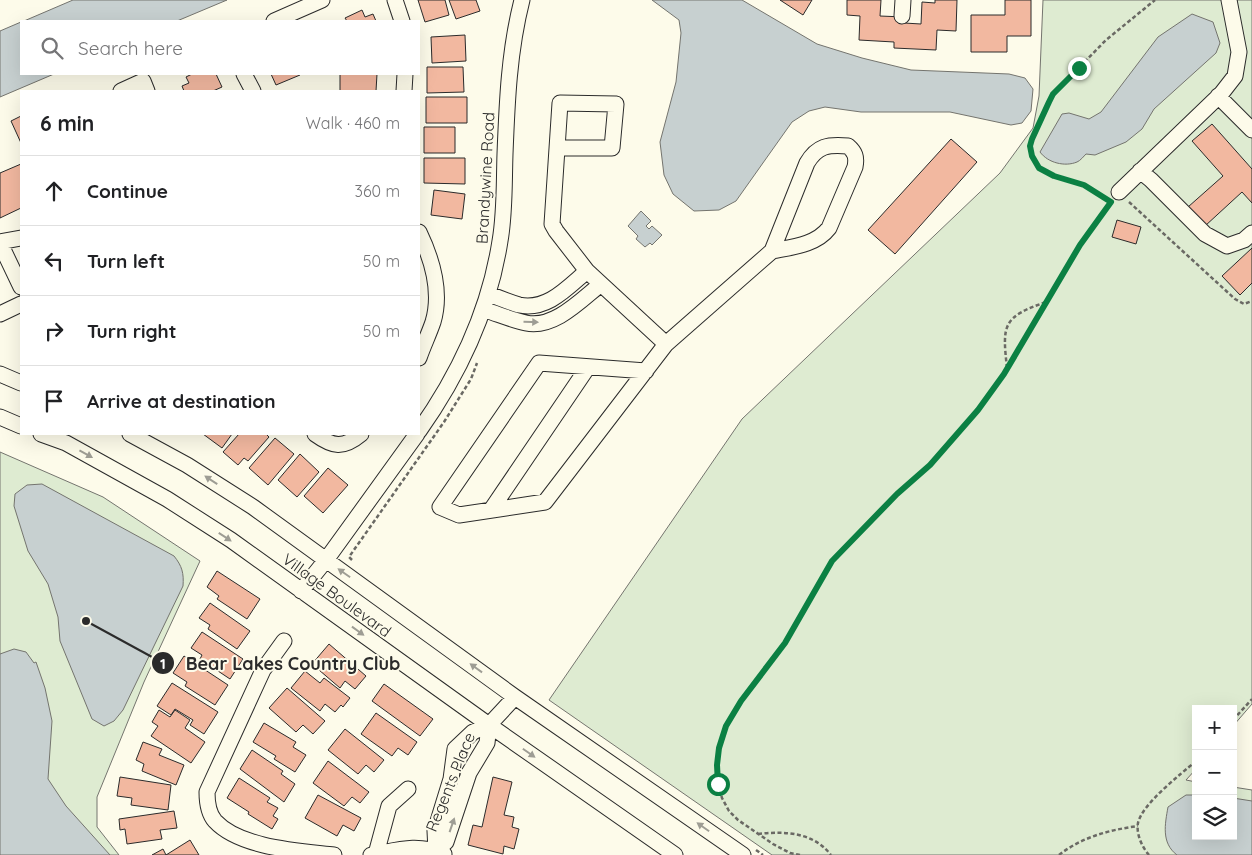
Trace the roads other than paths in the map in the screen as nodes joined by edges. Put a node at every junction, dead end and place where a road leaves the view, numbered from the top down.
1 (322, 0) edge
2 (395, 0) edge
3 (522, 0) edge
4 (903, 0) edge
5 (1229, 0) edge
6 (902, 16) dead end
7 (276, 20) edge
8 (402, 20) edge
9 (245, 75) edge
10 (405, 75) edge
11 (123, 90) edge
12 (147, 90) edge
13 (252, 90) edge
14 (404, 90) edge
15 (1218, 96) junction
16 (1252, 130) edge
17 (557, 148) junction
18 (1140, 171) junction
19 (1115, 197) road end
20 (1252, 233) edge
21 (420, 234) edge
22 (20, 238) edge
23 (0, 242) edge
24 (772, 251) junction
25 (587, 271) junction
26 (601, 284) junction
27 (20, 285) edge
28 (489, 294) junction
29 (20, 304) edge
30 (484, 310) junction
31 (0, 314) edge
32 (666, 344) junction
33 (420, 356) edge
34 (588, 366) junction
35 (646, 371) junction
36 (0, 374) edge
37 (20, 383) edge
38 (0, 417) edge
39 (20, 426) edge
40 (420, 429) edge
41 (45, 435) edge
42 (132, 435) edge
43 (316, 435) edge
44 (360, 435) edge
45 (416, 435) edge
46 (491, 510) junction
47 (326, 560) junction
48 (301, 591) junction
49 (284, 641) dead end
50 (515, 697) junction
51 (489, 725) junction
52 (408, 789) dead end
53 (749, 852) edge
54 (440, 853) edge
55 (334, 855) edge
56 (373, 855) edge
57 (675, 855) edge

1 - 7 street
2 - 8 street
3 - 28 street, Brandywine Road
4 - 6 street
5 - 15 street
9 - 13 street
10 - 14 street
11 - 12 street
15 - 16 street
15 - 18 street
17 - 17 street
17 - 25 street
18 - 19 street
18 - 20 street
21 - 33 street
22 - 23 street
23 - 27 street
24 - 24 street
24 - 32 street
25 - 26 street
25 - 28 street
30 -> 26 street
26 - 32 street
28 - 30 street, Brandywine Road
29 - 31 street
30 - 40 street, Brandywine Road
32 - 35 street
34 - 35 street
34 - 46 street
34 - 46 street
35 - 46 street
36 - 37 street
38 - 39 street
41 -> 48 street, Village Boulevard
47 -> 42 street, Village Boulevard
43 - 44 street
45 - 47 street, Brandywine Road
47 - 48 street, Brandywine Road
50 -> 47 street, Village Boulevard
48 -> 51 street, Village Boulevard
49 - 55 street
50 - 51 street, Regents Place
53 -> 50 street, Village Boulevard
54 -> 51 street, Regents Place
51 - 54 street, Regents Place
51 -> 57 street, Village Boulevard
52 - 56 street
54 - 56 street

